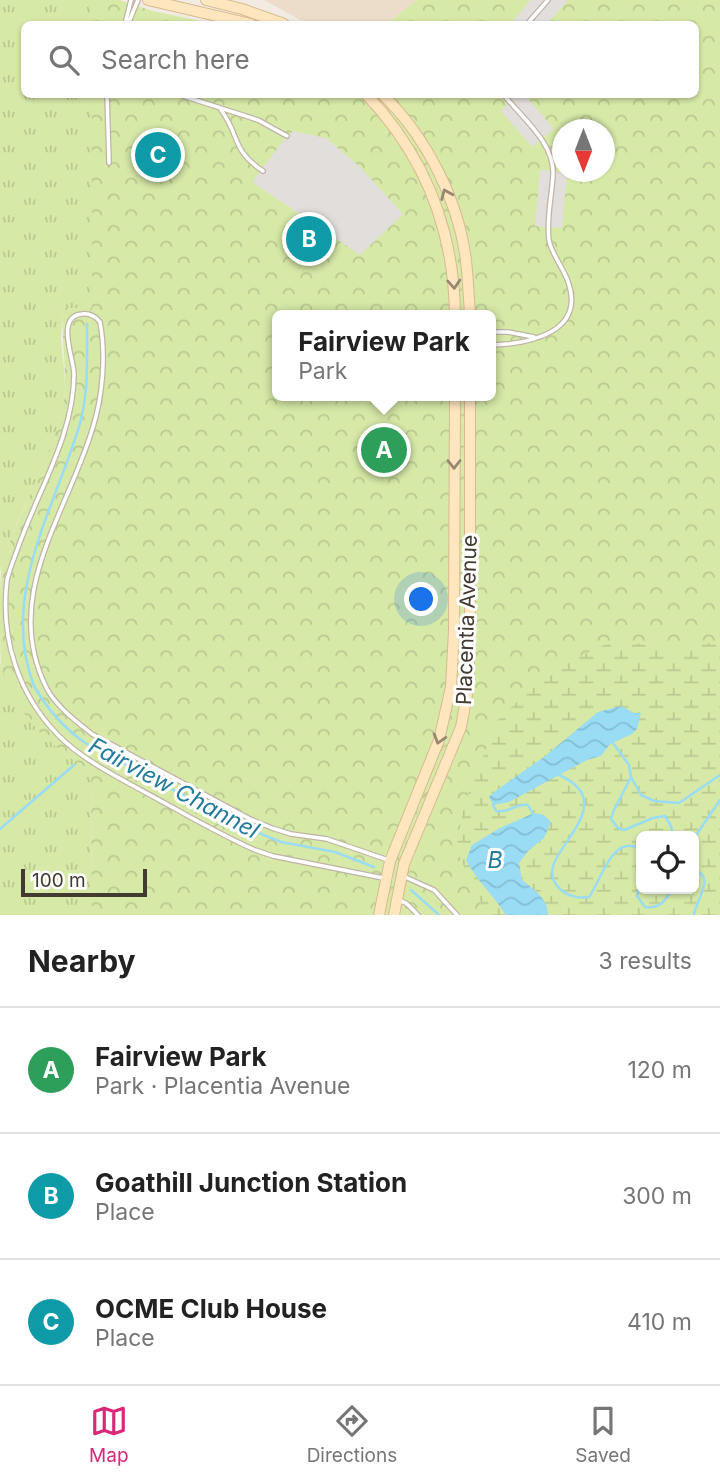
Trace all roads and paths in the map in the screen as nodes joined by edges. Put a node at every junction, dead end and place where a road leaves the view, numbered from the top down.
1 (131, 0) edge
2 (138, 0) edge
3 (148, 0) edge
4 (206, 0) edge
5 (548, 0) edge
6 (127, 21) edge
7 (128, 21) edge
8 (238, 21) edge
9 (276, 21) edge
10 (530, 21) edge
11 (107, 98) edge
12 (188, 98) edge
13 (369, 98) edge
14 (386, 98) edge
15 (506, 98) edge
16 (220, 109) junction
17 (287, 136) dead end
18 (109, 163) dead end
19 (262, 171) dead end
20 (455, 310) edge
21 (470, 310) edge
22 (496, 332) edge
23 (536, 338) junction
24 (496, 345) edge
25 (455, 401) edge
26 (470, 401) edge
27 (390, 861) junction
28 (401, 875) junction
29 (385, 879) junction
30 (396, 900) junction
31 (379, 915) edge
32 (394, 915) edge
33 (418, 915) edge
34 (457, 915) edge

1 - 6 lane
2 - 7 lane
3 - 8 main road
4 - 9 main road
5 - 10 lane
11 - 18 lane
12 - 16 lane
13 -> 20 main road
21 -> 14 main road
15 - 23 lane
16 - 17 lane
16 - 19 lane
22 - 23 lane
23 - 24 lane
25 -> 27 main road, Placentia Avenue
26 - 28 main road, Placentia Avenue
27 - 29 main road, Placentia Avenue
27 - 29 lane
28 - 30 main road, Placentia Avenue
28 - 34 lane
29 - 31 main road, Placentia Avenue
30 - 32 main road, Placentia Avenue
30 - 33 lane

